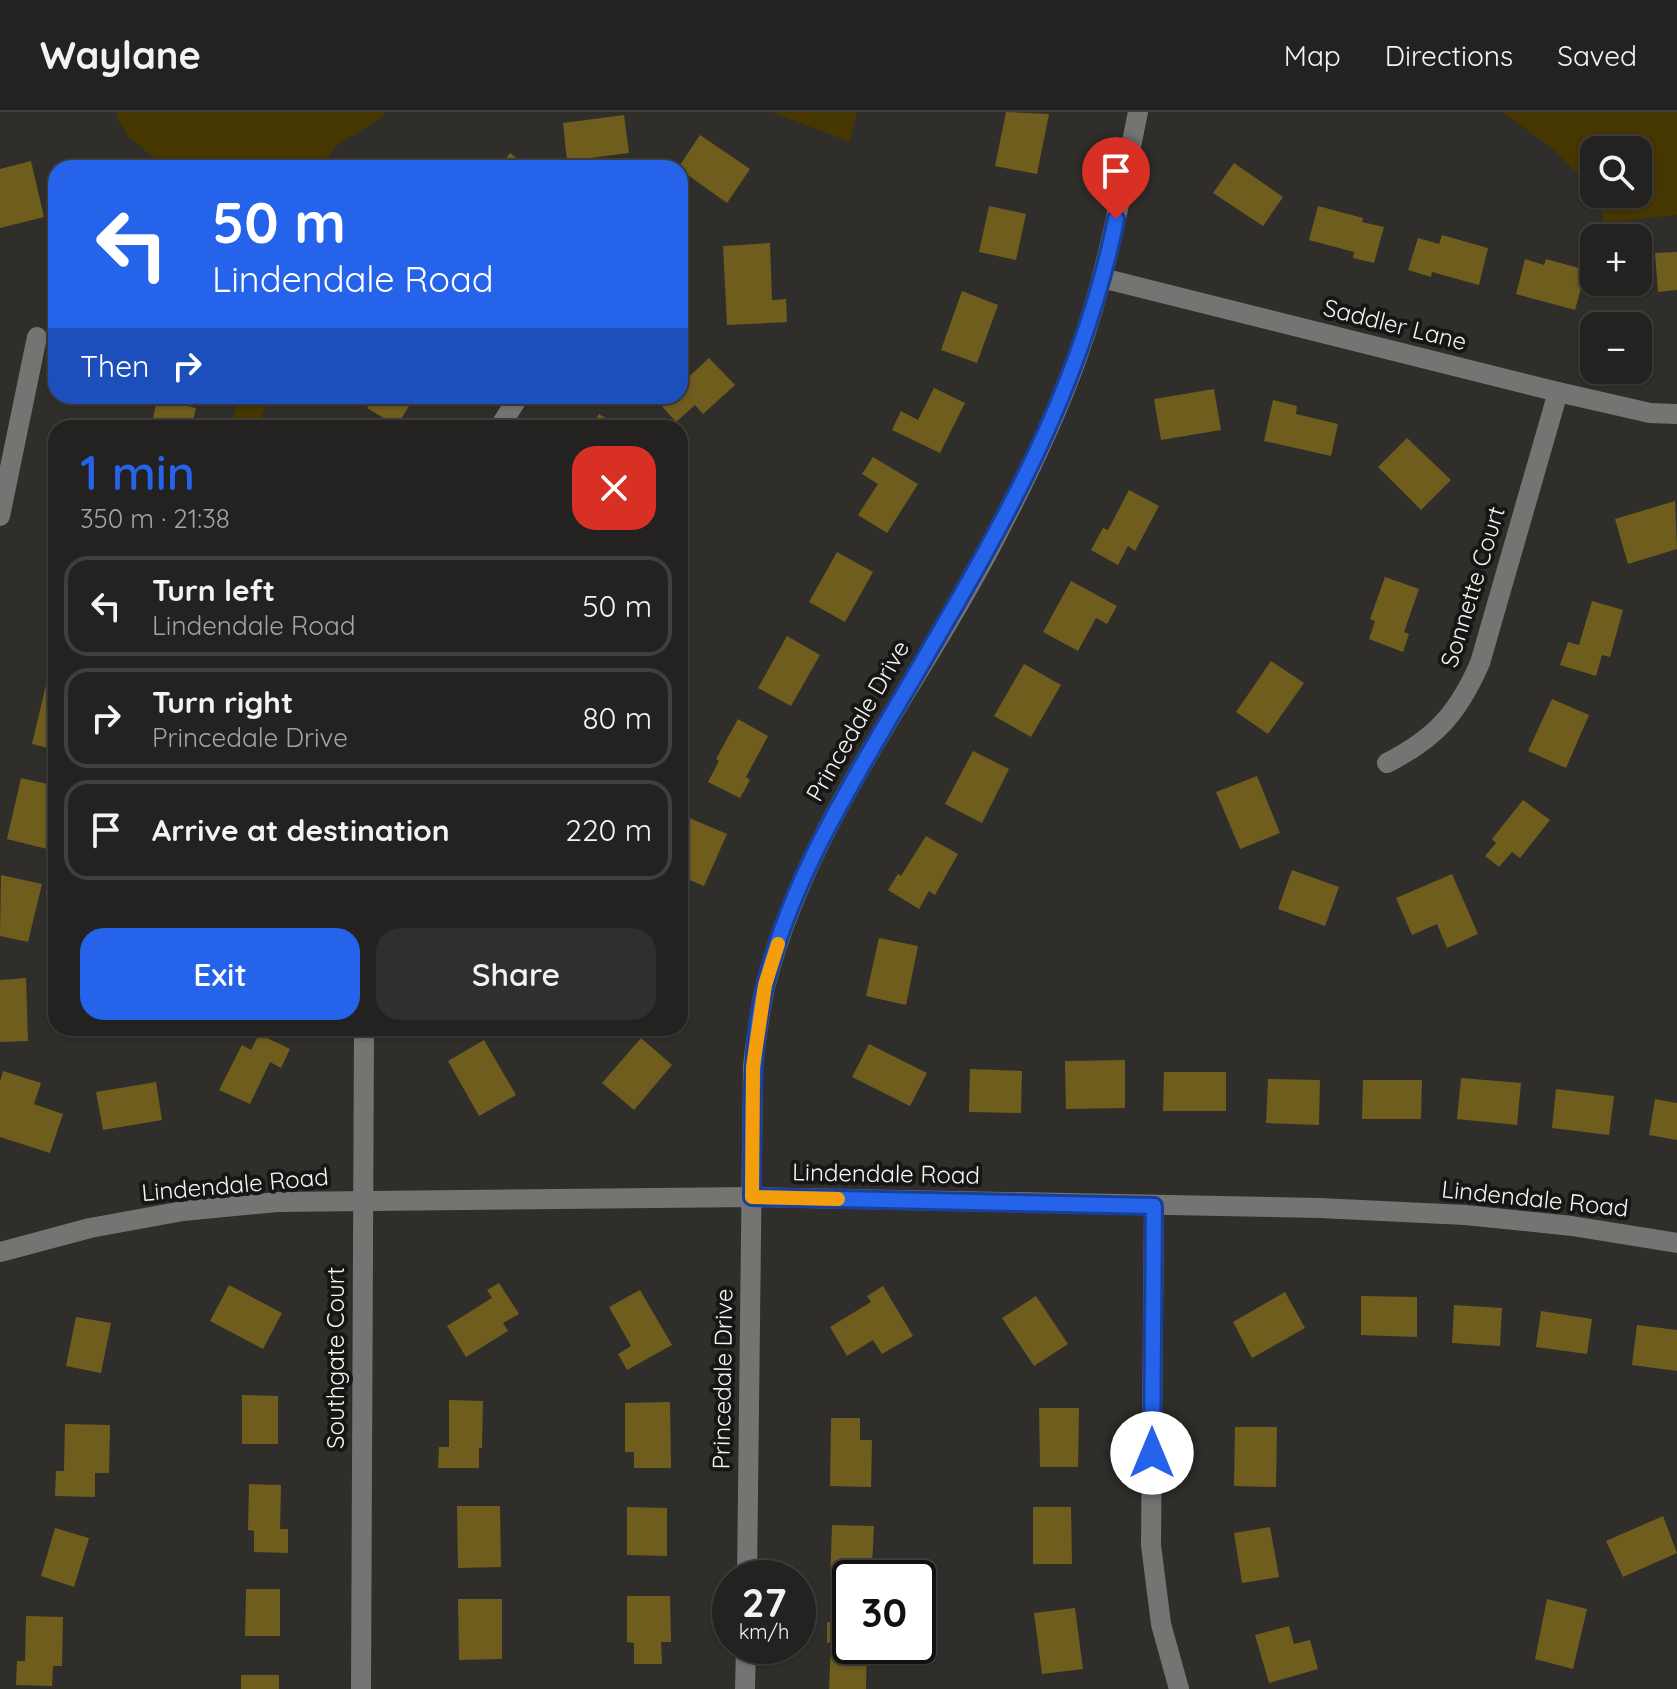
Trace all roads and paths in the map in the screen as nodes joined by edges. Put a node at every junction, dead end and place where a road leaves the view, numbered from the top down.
1 (1138, 112) edge
2 (1102, 278) junction
3 (37, 337) dead end
4 (1558, 392) junction
5 (1677, 414) edge
6 (0, 516) edge
7 (1387, 763) dead end
8 (364, 1036) edge
9 (752, 1197) junction
10 (362, 1201) junction
11 (1154, 1206) junction
12 (1677, 1243) edge
13 (0, 1252) edge
14 (747, 1560) edge
15 (746, 1664) edge
16 (361, 1689) edge
17 (745, 1689) edge
18 (1179, 1689) edge

1 - 2 street, Princedale Drive
2 - 4 street, Saddler Lane
2 - 9 street, Princedale Drive
3 - 6 street
4 - 5 street, Saddler Lane
4 - 7 street, Sonnette Court
8 - 10 street, Southgate Court
9 - 10 street, Lindendale Road
9 - 11 street, Lindendale Road
9 - 14 street, Princedale Drive
10 - 13 street, Lindendale Road
10 - 16 street, Southgate Court
11 - 12 street, Lindendale Road
11 - 18 street
15 - 17 street

